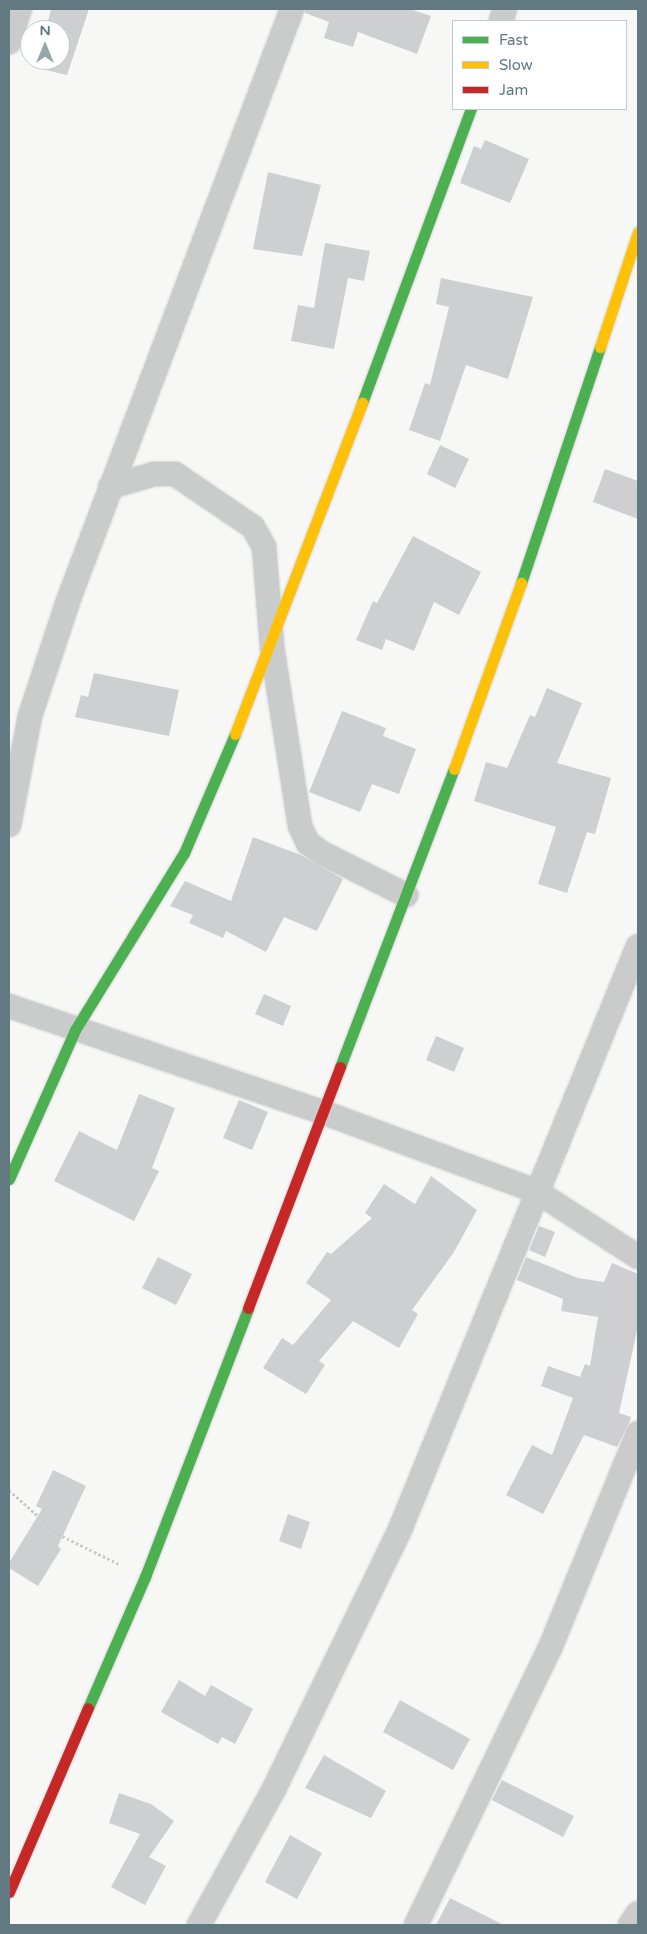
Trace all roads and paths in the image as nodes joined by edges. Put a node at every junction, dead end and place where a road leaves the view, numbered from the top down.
1 (20, 9) edge
2 (292, 9) edge
3 (9, 42) edge
4 (471, 110) edge
5 (638, 232) edge
6 (110, 487) junction
7 (272, 647) junction
8 (9, 826) edge
9 (406, 895) junction
10 (638, 946) edge
11 (9, 1006) edge
12 (76, 1030) junction
13 (322, 1112) junction
14 (9, 1179) edge
15 (536, 1191) junction
16 (638, 1257) edge
17 (638, 1433) edge
18 (9, 1490) edge
19 (145, 1577) junction
20 (9, 1892) edge
21 (638, 1913) edge
22 (199, 1925) edge
23 (416, 1925) edge
24 (630, 1925) edge

1 - 3 street
2 - 6 street
4 - 7 street
5 - 9 street
6 - 7 street
6 - 8 street
7 - 9 street
7 - 12 street
9 - 13 street
10 - 15 street
11 - 12 street
12 - 13 street
12 - 14 street
13 - 15 street
13 - 19 street
15 - 16 street
15 - 22 street
17 - 23 street
18 - 19 path
19 - 20 street
21 - 24 street

